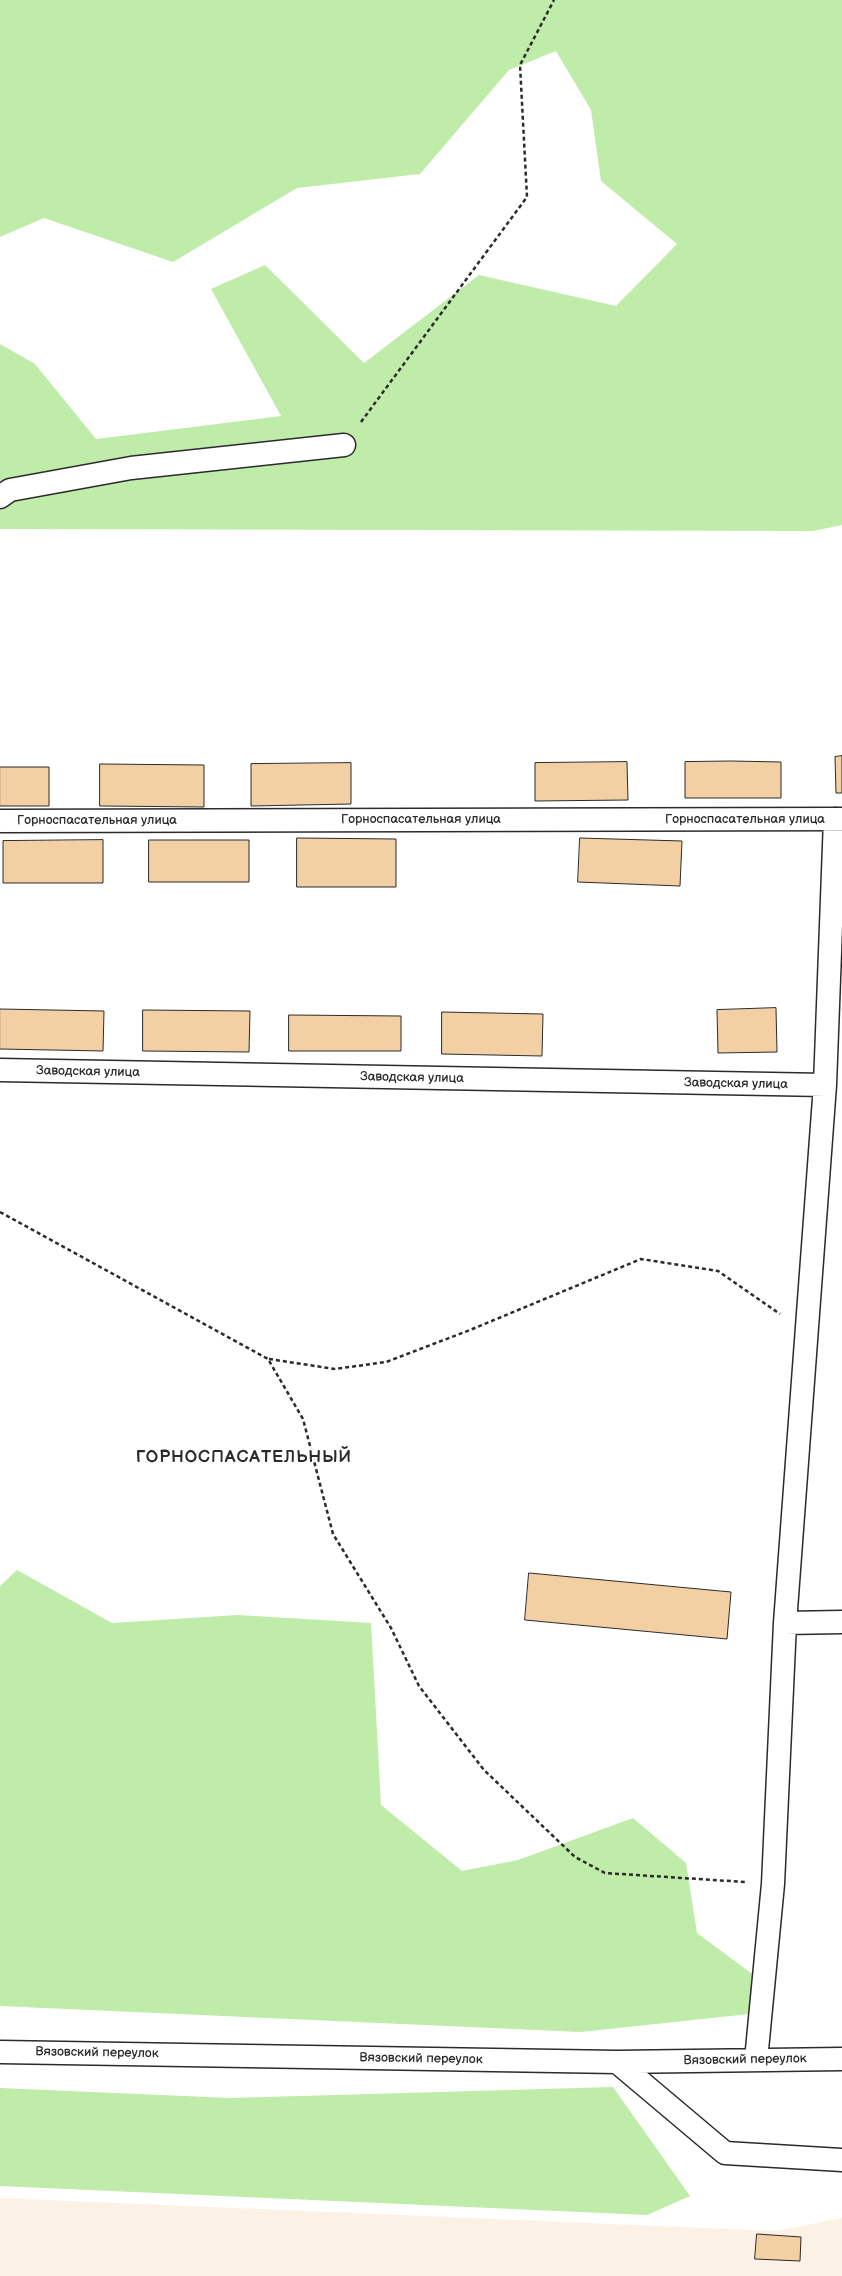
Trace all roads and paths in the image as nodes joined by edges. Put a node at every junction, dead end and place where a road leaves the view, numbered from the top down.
1 (554, 0) edge
2 (344, 445) joint
3 (0, 497) edge
4 (838, 819) edge
5 (0, 821) edge
6 (0, 1070) edge
7 (825, 1085) junction
8 (0, 1212) edge
9 (807, 1333) junction
10 (268, 1359) junction
11 (785, 1622) junction
12 (842, 1622) edge
13 (773, 1884) junction
14 (0, 2052) edge
15 (842, 2059) edge
16 (756, 2060) junction
17 (617, 2062) junction
18 (842, 2160) edge

1 - 2 path
2 - 3 street
4 - 5 street, Горноспасательная улица
4 - 7 street
6 - 7 street, Заводская улица
7 - 9 street
8 - 10 path
9 - 10 path
9 - 11 street
10 - 13 path
11 - 12 street
11 - 13 street
13 - 16 street
14 - 17 street, Вязовский переулок
15 - 16 street, Вязовский переулок
16 - 17 street, Вязовский переулок
17 - 18 street

